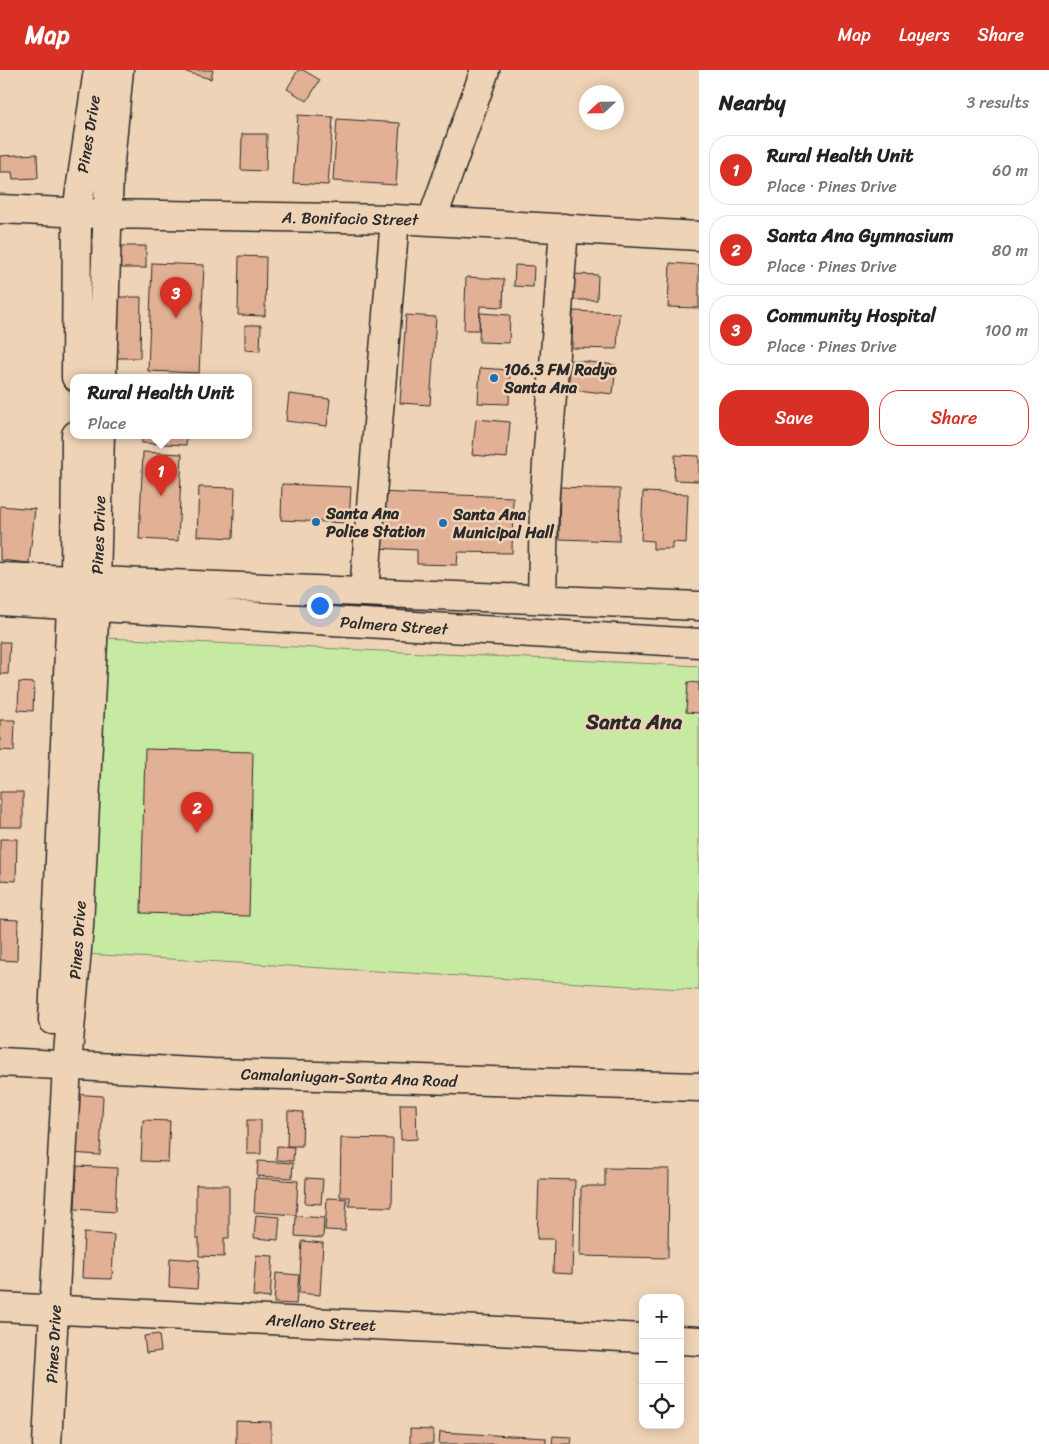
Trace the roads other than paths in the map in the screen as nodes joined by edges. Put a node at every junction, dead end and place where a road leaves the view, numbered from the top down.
1 (98, 70) edge
2 (119, 70) edge
3 (485, 70) edge
4 (0, 209) edge
5 (77, 211) junction
6 (107, 214) junction
7 (395, 219) junction
8 (432, 220) junction
9 (564, 228) junction
10 (699, 236) edge
11 (76, 374) edge
12 (102, 374) edge
13 (76, 439) edge
14 (100, 439) edge
15 (0, 578) edge
16 (364, 591) junction
17 (84, 593) junction
18 (456, 595) junction
19 (542, 599) junction
20 (0, 601) edge
21 (699, 606) edge
22 (453, 629) junction
23 (699, 643) edge
24 (0, 1062) edge
25 (59, 1064) junction
26 (699, 1087) edge
27 (0, 1307) edge
28 (45, 1309) junction
29 (639, 1338) edge
30 (684, 1340) edge
31 (699, 1341) edge
32 (30, 1444) edge
33 (47, 1444) edge

1 - 5 street, Pines Drive
2 - 6 street, Pines Drive
3 - 8 street
4 - 5 street, A. Bonifacio Street
5 - 6 street, A. Bonifacio Street
5 - 11 street, Pines Drive
6 - 7 street, A. Bonifacio Street
6 - 12 street, Pines Drive
7 - 8 street, A. Bonifacio Street
7 - 16 street
8 - 9 street, A. Bonifacio Street
9 - 10 street, A. Bonifacio Street
9 - 19 street
13 - 17 street, Pines Drive
14 - 17 street, Pines Drive
15 - 17 street, Palmera Street
16 - 17 street, Palmera Street
16 - 18 street, Palmera Street
17 - 20 street, Palmera Street
17 - 22 street, Palmera Street
17 - 25 street, Pines Drive
18 - 19 street, Palmera Street
18 - 22 street
19 - 21 street, Palmera Street
22 - 23 street, Palmera Street
24 - 25 street, Camalaniugan-Santa Ana Road
25 - 26 street, Camalaniugan-Santa Ana Road
25 - 28 street, Pines Drive
27 - 28 street, Arellano Street
28 - 29 street, Arellano Street
28 - 32 street, Pines Drive
28 - 33 street, Pines Drive
30 - 31 street

